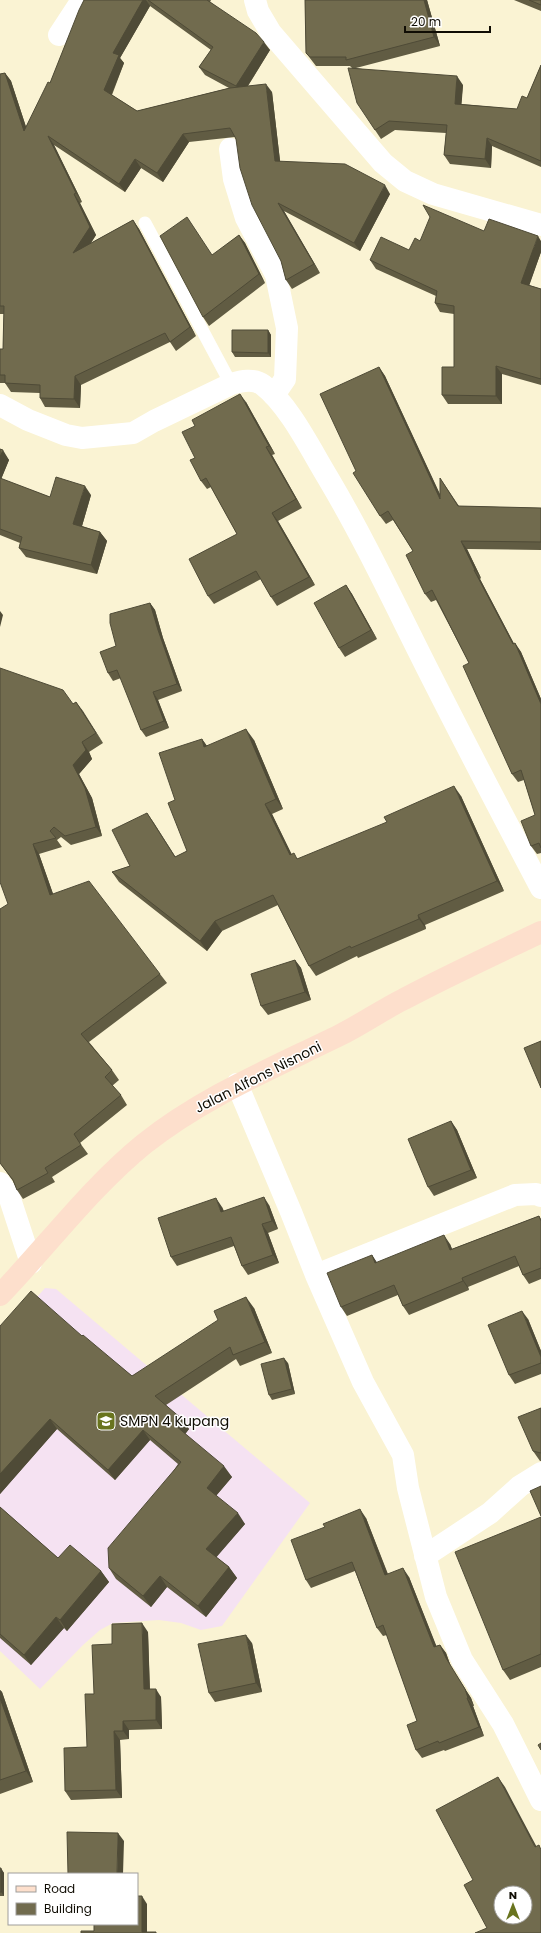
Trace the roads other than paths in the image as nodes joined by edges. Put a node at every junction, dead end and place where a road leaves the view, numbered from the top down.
1 (82, 0) edge
2 (254, 0) edge
3 (59, 35) dead end
4 (230, 149) dead end
5 (145, 223) dead end
6 (541, 225) edge
7 (231, 384) junction
8 (274, 395) junction
9 (0, 405) edge
10 (541, 888) edge
11 (541, 932) edge
12 (237, 1084) junction
13 (0, 1183) edge
14 (541, 1196) edge
15 (31, 1263) junction
16 (316, 1275) junction
17 (0, 1295) edge
18 (541, 1473) edge
19 (425, 1556) junction
20 (541, 1800) edge

1 - 3 street
2 - 6 street
4 - 8 street
5 - 7 lane
7 - 8 street
7 - 9 street
8 - 10 street
11 - 12 main road, Jalan Alfons Nisnoni
12 - 15 main road, Jalan Alfons Nisnoni
12 - 16 street
13 - 15 street
14 - 16 street
15 - 17 main road, Jalan Alfons Nisnoni
16 - 19 street
18 - 19 street
19 - 20 street

